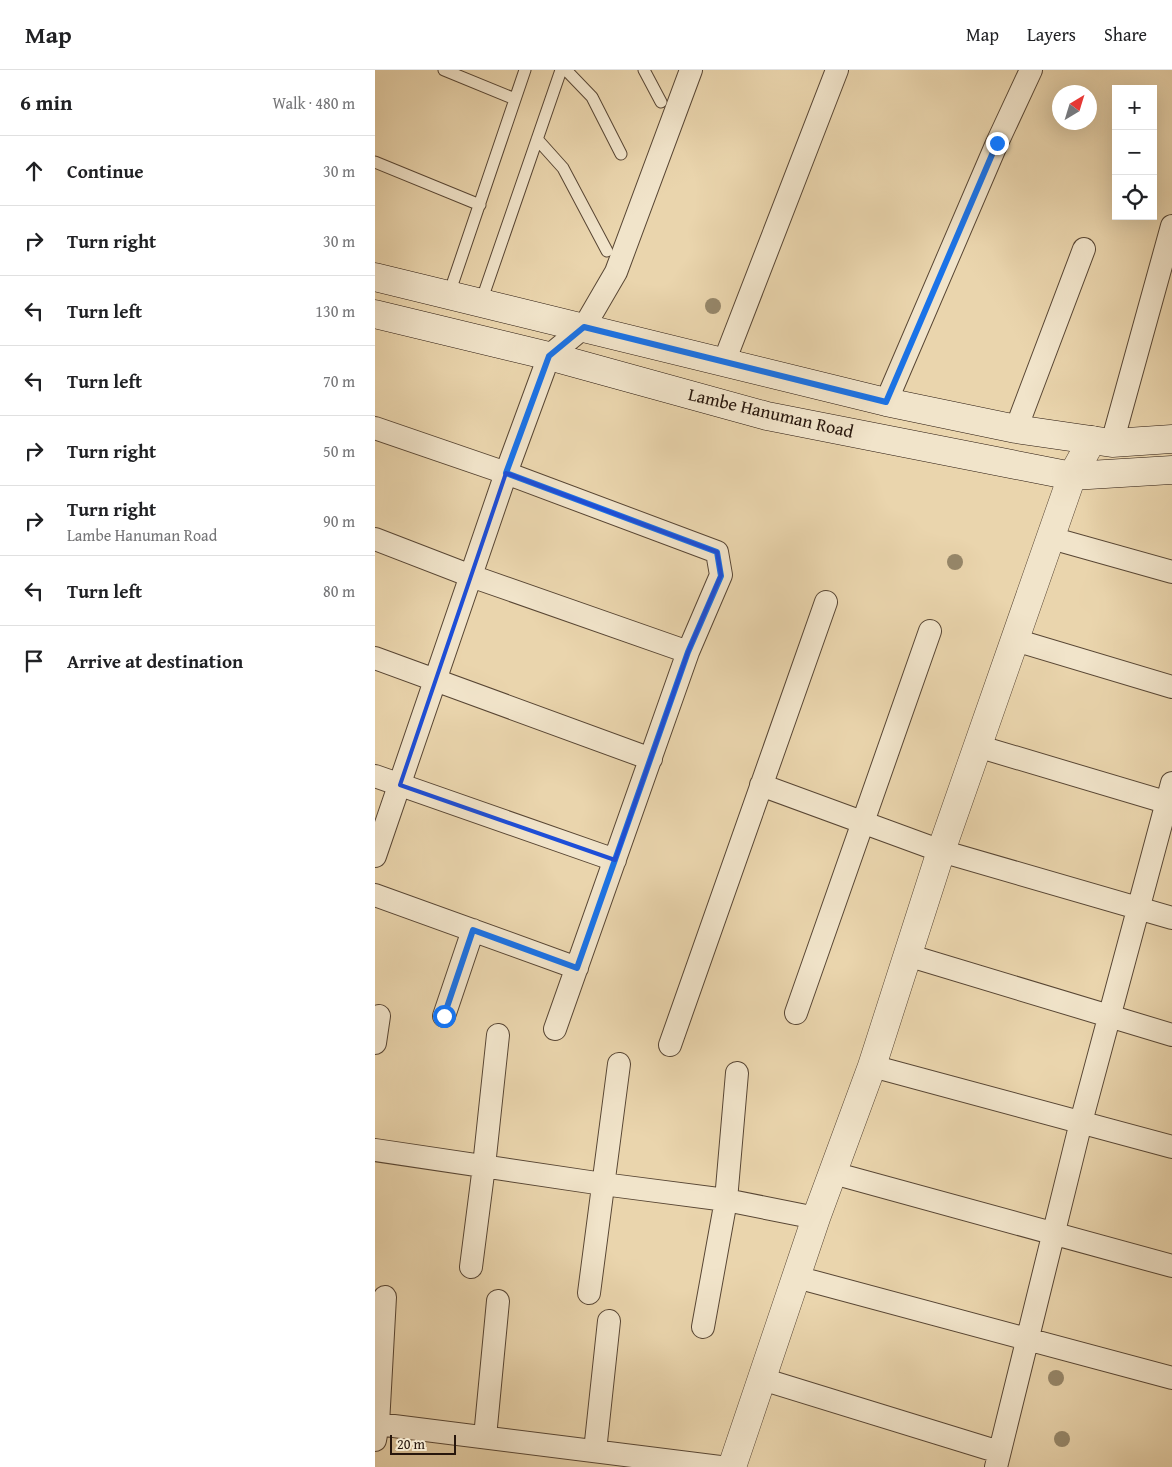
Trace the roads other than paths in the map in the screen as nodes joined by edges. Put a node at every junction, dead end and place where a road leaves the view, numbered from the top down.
1 (444, 70) edge
2 (525, 70) edge
3 (561, 70) edge
4 (566, 70) edge
5 (644, 70) edge
6 (691, 70) edge
7 (837, 70) edge
8 (1031, 70) edge
9 (515, 98) junction
10 (661, 102) dead end
11 (537, 139) junction
12 (621, 154) dead end
13 (375, 162) edge
14 (480, 205) junction
15 (1172, 226) edge
16 (1083, 249) dead end
17 (607, 251) dead end
18 (375, 277) edge
19 (449, 294) junction
20 (481, 302) junction
21 (375, 314) edge
22 (584, 327) junction
23 (549, 356) junction
24 (724, 362) junction
25 (886, 402) junction
26 (375, 428) edge
27 (1016, 429) junction
28 (1172, 439) edge
29 (1102, 442) junction
30 (1172, 470) edge
31 (506, 473) junction
32 (1072, 476) junction
33 (1051, 538) junction
34 (375, 539) edge
35 (1172, 572) edge
36 (471, 576) junction
37 (826, 602) dead end
38 (930, 631) dead end
39 (1015, 640) junction
40 (688, 652) junction
41 (375, 658) edge
42 (435, 681) junction
43 (1172, 687) edge
44 (977, 746) junction
45 (651, 759) junction
46 (375, 776) edge
47 (399, 785) junction
48 (761, 785) junction
49 (1170, 797) edge
50 (863, 821) junction
51 (941, 851) junction
52 (375, 856) edge
53 (615, 860) junction
54 (375, 894) edge
55 (1139, 908) junction
56 (1172, 918) edge
57 (473, 930) junction
58 (907, 955) junction
59 (577, 968) junction
60 (796, 1013) dead end
61 (379, 1016) dead end
62 (444, 1016) dead end
63 (1109, 1018) junction
64 (555, 1029) dead end
65 (498, 1035) dead end
66 (1172, 1035) edge
67 (375, 1044) edge
68 (670, 1045) dead end
69 (619, 1064) dead end
70 (872, 1066) junction
71 (737, 1073) dead end
72 (1081, 1122) junction
73 (1172, 1147) edge
74 (375, 1150) edge
75 (484, 1166) junction
76 (833, 1173) junction
77 (603, 1184) junction
78 (727, 1200) junction
79 (816, 1218) junction
80 (1055, 1235) junction
81 (1172, 1266) edge
82 (471, 1267) dead end
83 (797, 1277) junction
84 (589, 1293) dead end
85 (385, 1297) dead end
86 (498, 1302) dead end
87 (609, 1321) dead end
88 (703, 1327) dead end
89 (1028, 1340) junction
90 (1172, 1378) edge
91 (762, 1379) junction
92 (377, 1432) edge
93 (485, 1437) junction
94 (595, 1451) junction
95 (998, 1459) edge
96 (720, 1467) edge
97 (732, 1467) edge

1 - 9 lane
2 - 9 lane
3 - 11 lane
4 - 12 lane
5 - 10 lane
6 - 22 street
7 - 24 street
8 - 25 street
9 - 14 lane
11 - 17 lane
11 - 20 lane
13 - 14 lane
14 - 19 lane
15 - 29 street
16 - 27 street
18 - 19 main road
19 - 20 main road
20 - 22 main road
21 - 23 main road, Lambe Hanuman Road
22 - 23 street
22 - 24 main road
23 - 31 street
23 - 32 main road, Lambe Hanuman Road
24 - 25 main road
25 - 27 main road
26 - 31 street
27 - 29 main road
28 - 29 main road
29 - 32 main road
30 - 32 main road, Lambe Hanuman Road
31 - 36 street
31 - 40 street
32 - 33 main road
33 - 35 street
33 - 39 main road
34 - 36 street
36 - 40 street
36 - 42 street
37 - 48 street
38 - 50 street
39 - 43 street
39 - 44 main road
40 - 45 street
41 - 42 street
42 - 45 street
42 - 47 street
44 - 49 street
44 - 51 main road
45 - 53 street
46 - 47 street
47 - 52 street
47 - 53 street
48 - 50 street
48 - 68 street
49 - 55 street
50 - 51 street
50 - 60 street
51 - 55 street
51 - 58 main road
53 - 59 street
54 - 57 street
55 - 56 street
55 - 63 street
57 - 59 street
57 - 62 street
58 - 63 street
58 - 70 main road
59 - 64 street
61 - 67 street
63 - 66 street
63 - 72 street
65 - 75 street
69 - 77 street
70 - 72 street
70 - 76 main road
71 - 78 street
72 - 73 street
72 - 80 street
74 - 75 street
75 - 77 street
75 - 82 street
76 - 79 main road
76 - 80 street
77 - 78 street
77 - 84 street
78 - 79 street
78 - 88 street
79 - 83 main road
80 - 81 street
80 - 89 street
83 - 89 street
83 - 91 main road
85 - 92 street
86 - 93 street
87 - 94 street
89 - 90 street
89 - 95 street
91 - 95 street
91 - 97 main road
92 - 93 street
93 - 94 street
94 - 96 street

